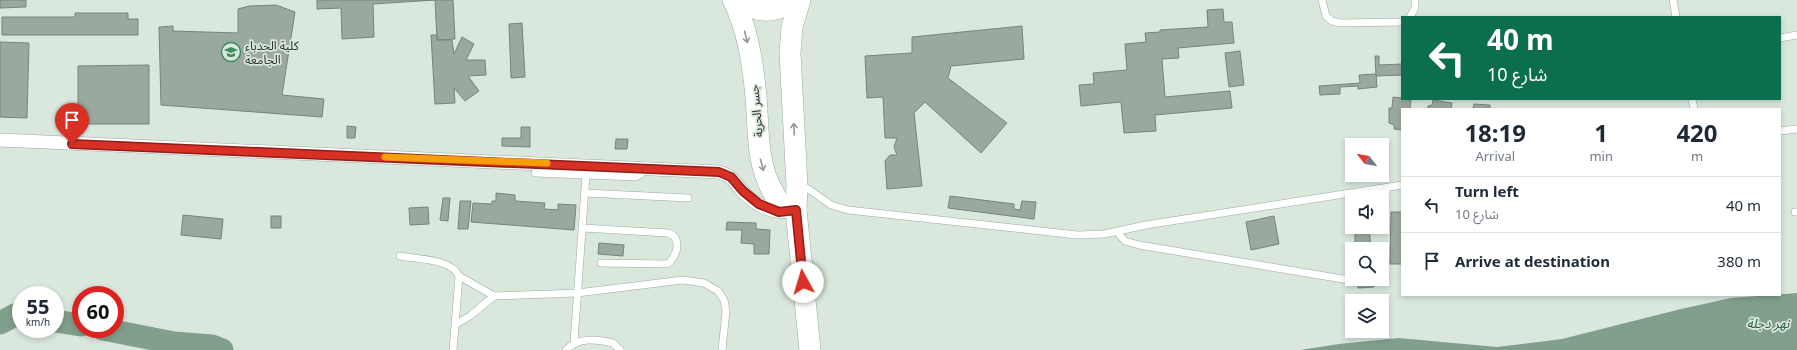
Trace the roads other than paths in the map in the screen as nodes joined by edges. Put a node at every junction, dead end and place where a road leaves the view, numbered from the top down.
1 (733, 0) edge
2 (736, 0) edge
3 (795, 0) edge
4 (800, 0) edge
5 (1322, 0) edge
6 (1415, 0) edge
7 (1673, 0) edge
8 (1411, 16) edge
9 (1676, 16) edge
10 (1401, 22) edge
11 (1797, 35) edge
12 (1781, 38) edge
13 (1797, 129) edge
14 (1781, 131) edge
15 (0, 140) edge
16 (643, 167) junction
17 (534, 172) dead end
18 (586, 175) junction
19 (797, 185) junction
20 (1401, 185) edge
21 (584, 193) junction
22 (688, 198) dead end
23 (796, 210) junction
24 (582, 228) junction
25 (1117, 232) junction
26 (400, 256) dead end
27 (601, 263) dead end
28 (459, 276) junction
29 (1345, 279) edge
30 (577, 293) junction
31 (494, 296) junction
32 (456, 324) junction
33 (574, 342) junction
34 (810, 346) edge
35 (453, 350) edge
36 (566, 350) edge
37 (620, 350) edge
38 (722, 350) edge

1 -> 23 main road, جسر الحرية
2 - 3 main road
19 -> 4 main road
5 - 10 lane
6 - 8 lane
7 - 9 lane
11 - 12 lane
13 - 14 lane
15 - 16 street
16 - 18 lane
16 - 23 street
17 - 18 lane
18 - 21 lane
19 - 23 main road
19 - 25 lane
20 - 25 lane
21 - 22 lane
21 - 24 lane
23 - 34 main road
24 - 27 lane
24 - 30 lane
25 - 29 lane
26 - 28 lane
28 - 31 lane
28 - 32 lane
30 - 31 lane
30 - 33 lane
30 - 38 lane
31 - 32 lane
32 - 35 lane
33 - 36 lane
33 - 37 lane

